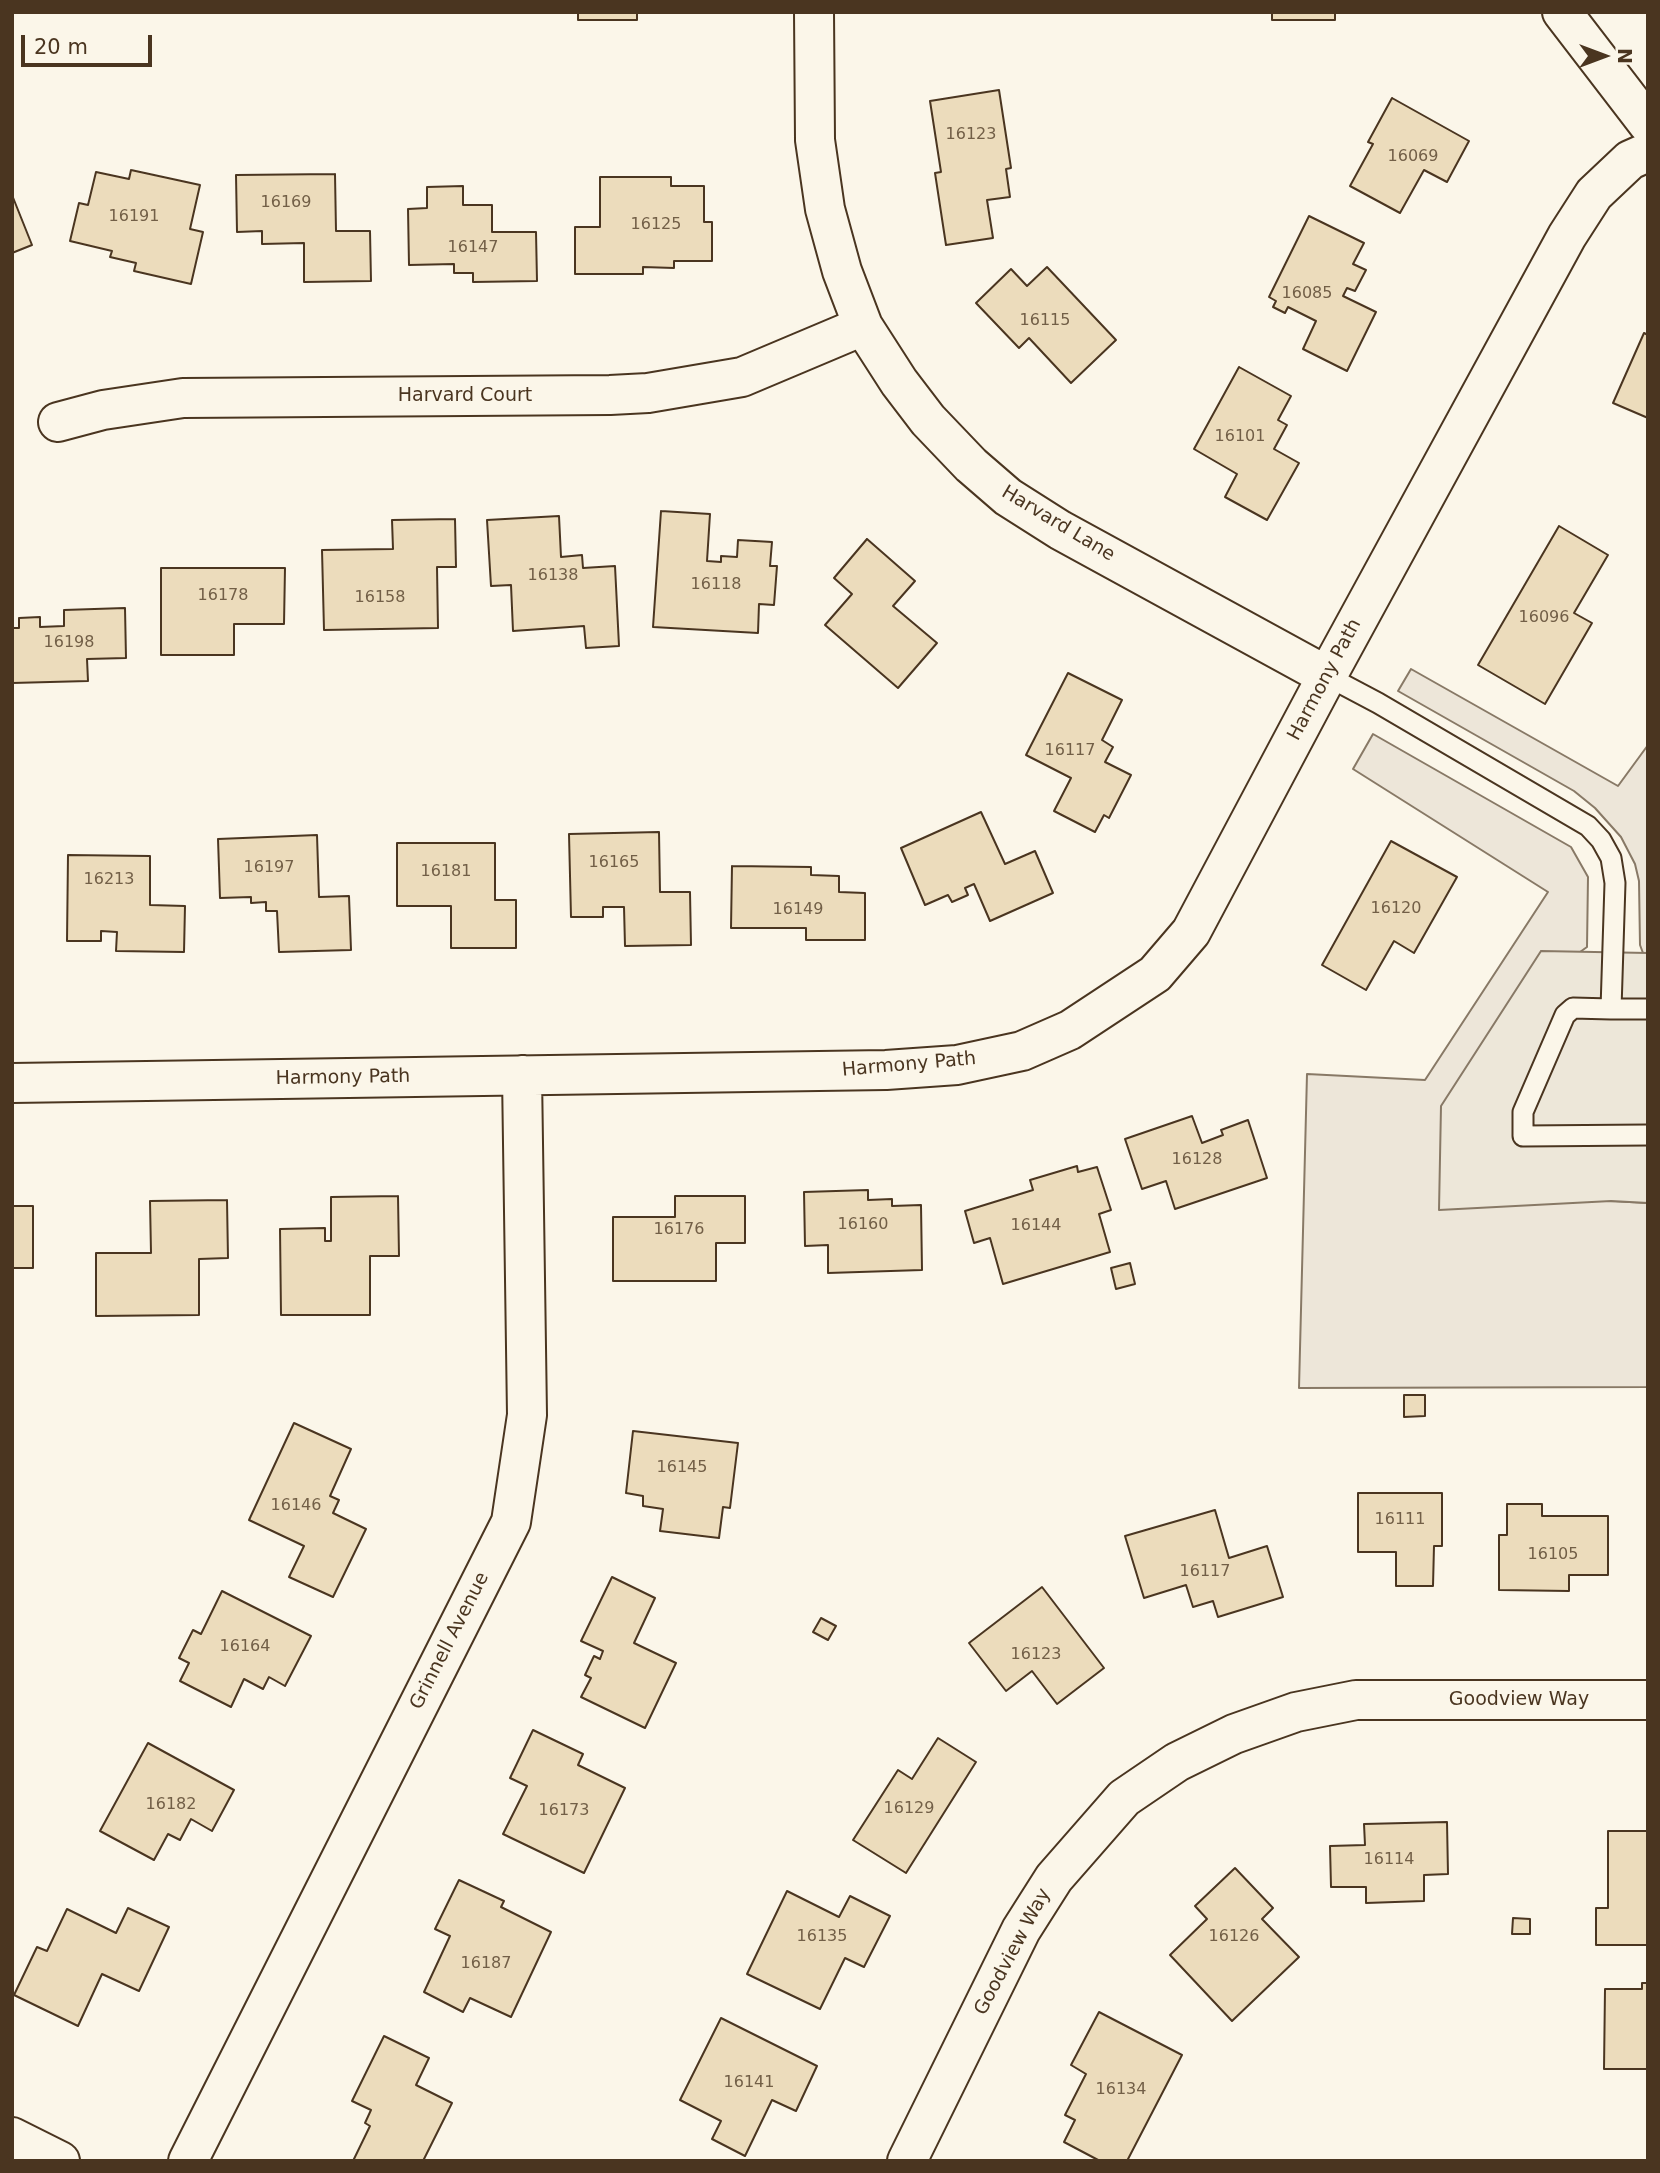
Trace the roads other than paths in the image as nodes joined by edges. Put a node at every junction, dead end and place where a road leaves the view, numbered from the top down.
1 (814, 12) edge
2 (1562, 12) edge
3 (1648, 124) edge
4 (1648, 152) edge
5 (863, 326) junction
6 (58, 422) dead end
7 (1327, 676) junction
8 (1611, 1009) junction
9 (1648, 1009) edge
10 (522, 1075) junction
11 (12, 1083) edge
12 (1648, 1135) edge
13 (1648, 1700) edge
14 (12, 2137) edge
15 (60, 2161) edge
16 (188, 2161) edge
17 (907, 2161) edge

1 - 5 street, Harvard Lane
2 - 3 street
4 - 7 street, Harmony Path
5 - 6 street, Harvard Court
5 - 7 street, Harvard Lane
7 - 8 lane
7 - 10 street, Harmony Path
8 - 9 lane
8 - 12 lane
10 - 11 street, Harmony Path
10 - 16 street, Grinnell Avenue
13 - 17 street, Goodview Way
14 - 15 street

